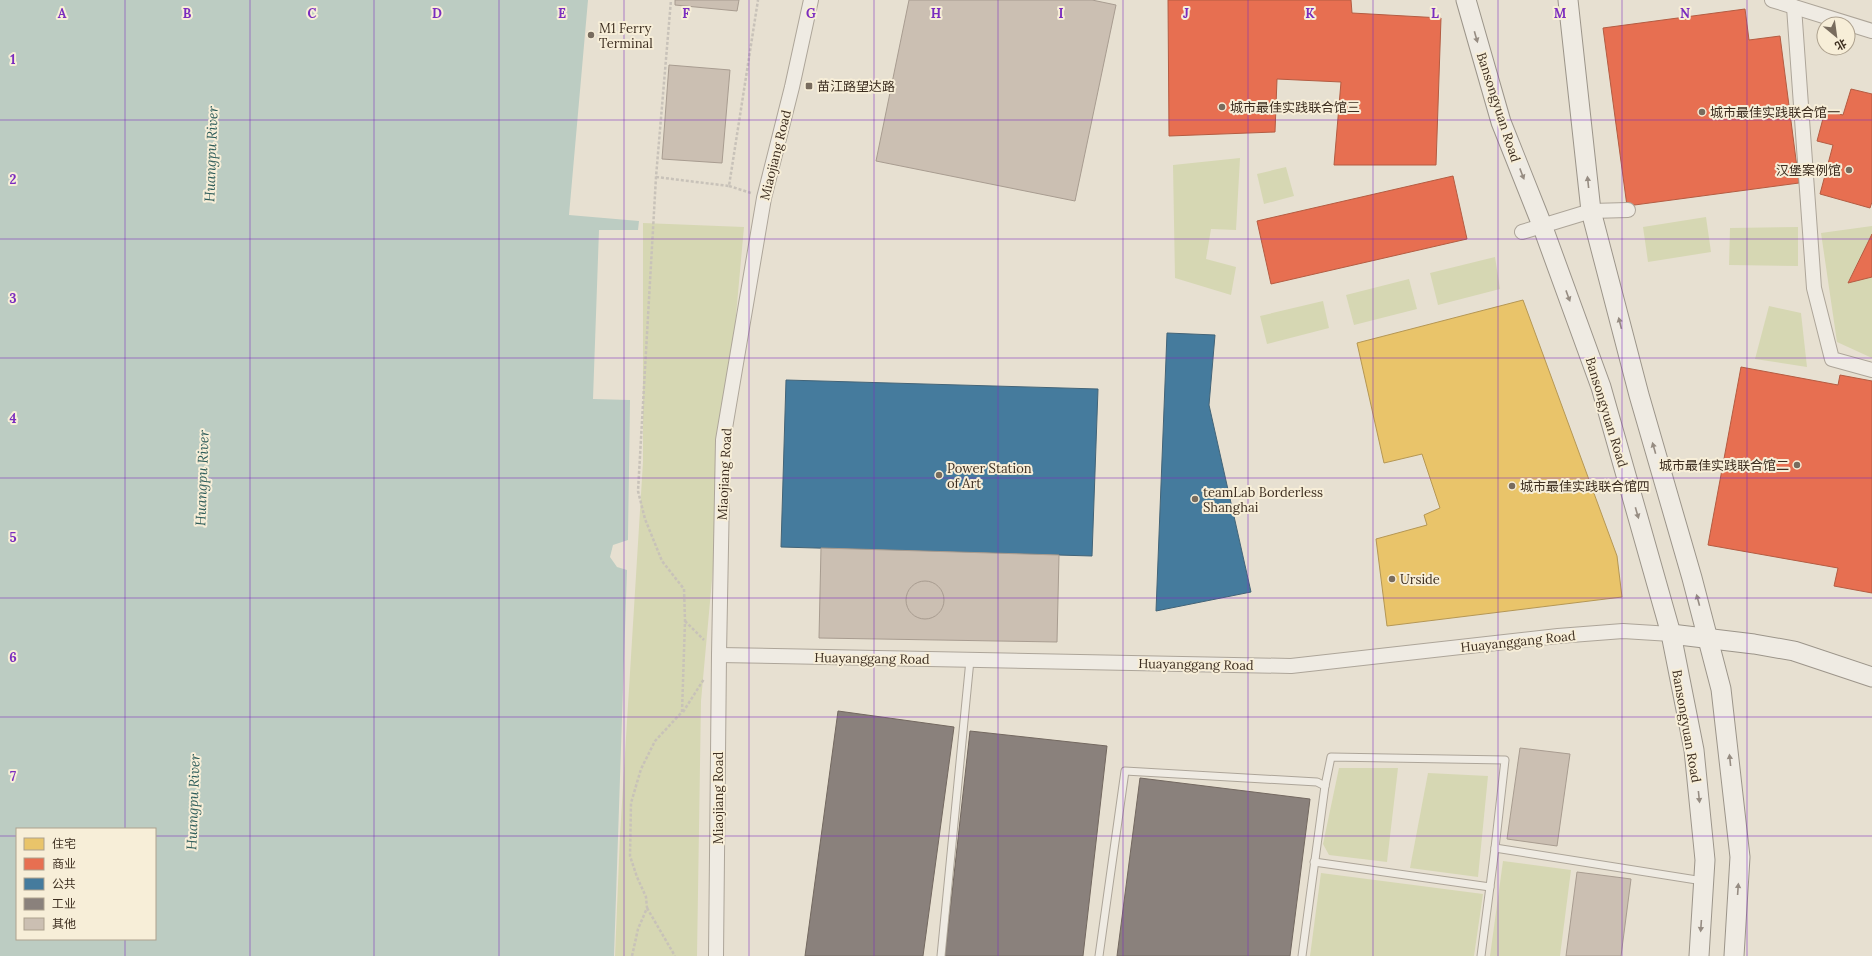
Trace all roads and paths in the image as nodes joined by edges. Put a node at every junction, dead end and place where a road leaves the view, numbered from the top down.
1 (671, 0) edge
2 (758, 0) edge
3 (811, 0) edge
4 (1466, 0) edge
5 (1568, 0) edge
6 (1772, 0) edge
7 (1794, 6) junction
8 (1872, 31) edge
9 (656, 177) junction
10 (729, 186) junction
11 (764, 198) junction
12 (1628, 210) dead end
13 (1591, 211) junction
14 (1542, 226) junction
15 (1522, 232) dead end
16 (1872, 370) edge
17 (685, 621) junction
18 (1671, 634) junction
19 (1708, 638) junction
20 (719, 655) junction
21 (970, 660) junction
22 (1872, 677) edge
23 (682, 712) junction
24 (1325, 786) junction
25 (1495, 848) junction
26 (1314, 862) junction
27 (1704, 881) junction
28 (1490, 887) junction
29 (647, 908) junction
30 (632, 956) edge
31 (675, 956) edge
32 (716, 956) edge
33 (941, 956) edge
34 (1099, 956) edge
35 (1302, 956) edge
36 (1481, 956) edge
37 (1699, 956) edge
38 (1734, 956) edge

1 - 9 path
2 - 10 path
3 - 11 street, Miaojiang Road
4 -> 14 main road, Bansongyuan Road
13 -> 5 main road
6 - 7 street
7 - 8 street
7 - 16 street
9 - 10 path
9 - 17 path
10 - 11 path
11 - 20 street, Miaojiang Road
12 - 13 street
13 - 14 street
19 -> 13 main road
14 - 15 street
14 -> 18 main road, Bansongyuan Road
17 - 20 path
17 - 23 path
18 - 19 main road
18 - 21 street, Huayanggang Road
18 -> 27 main road, Bansongyuan Road
19 - 22 main road
38 -> 19 main road
20 - 21 street, Huayanggang Road
20 - 23 path
20 - 32 street, Miaojiang Road
21 - 33 lane
23 - 29 path
24 - 25 lane
24 - 26 lane
24 - 34 lane
25 - 27 lane
25 - 28 lane
26 - 28 lane
26 - 35 lane
27 -> 37 main road, Bansongyuan Road
28 - 36 lane
29 - 30 path
29 - 31 path

